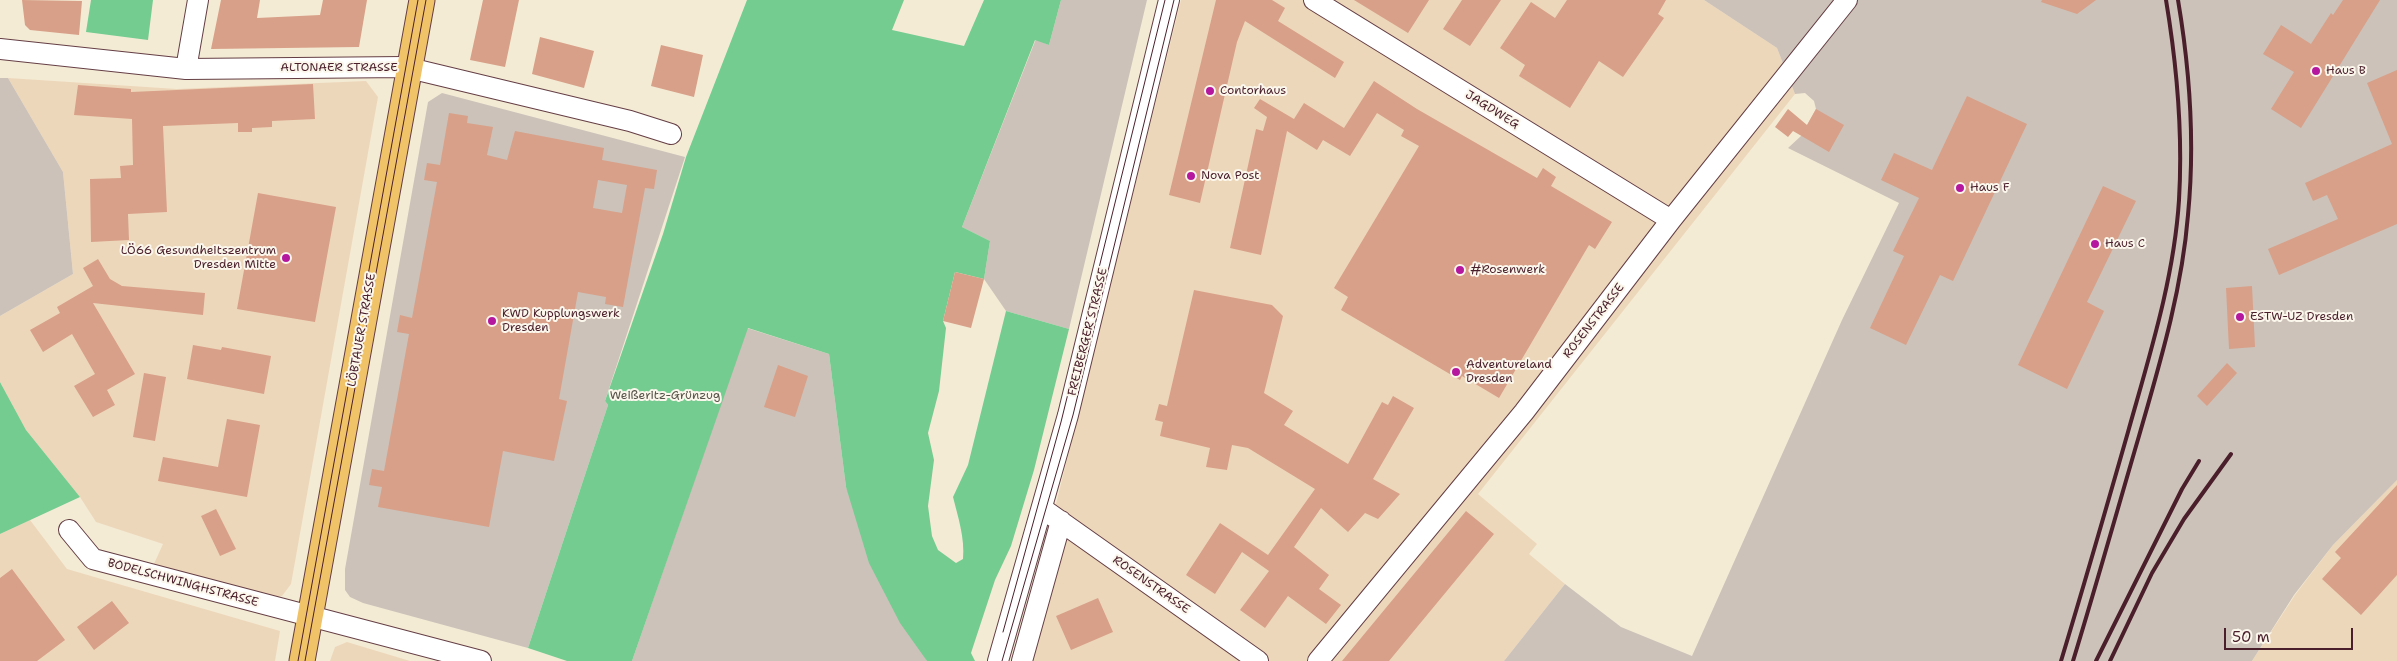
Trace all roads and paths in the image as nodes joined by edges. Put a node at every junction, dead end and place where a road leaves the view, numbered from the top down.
1 (198, 0) edge
2 (422, 0) edge
3 (1169, 0) edge
4 (1314, 0) edge
5 (1847, 0) edge
6 (0, 49) edge
7 (409, 68) junction
8 (186, 69) junction
9 (672, 134) dead end
10 (1671, 220) junction
11 (1043, 509) junction
12 (1061, 522) junction
13 (70, 530) dead end
14 (310, 616) junction
15 (302, 661) edge
16 (481, 661) edge
17 (998, 661) edge
18 (1022, 661) edge
19 (1258, 661) edge
20 (1318, 661) edge

1 - 8 street
2 - 7 main road, LÖBTAUER STRASSE
3 - 11 street, FREIBERGER STRASSE
4 - 10 street, JAGDWEG
5 - 10 street, ROSENSTRASSE
6 - 8 street, ALTONAER STRASSE
7 - 8 street, ALTONAER STRASSE
7 - 9 street, ALTONAER STRASSE
7 - 14 main road, LÖBTAUER STRASSE
10 - 20 street, ROSENSTRASSE
11 - 12 street, ROSENSTRASSE
11 - 17 street, FREIBERGER STRASSE
12 - 18 street
12 - 19 street, ROSENSTRASSE
13 - 14 street, BODELSCHWINGHSTRASSE
14 - 15 main road, LÖBTAUER STRASSE
14 - 16 street, BODELSCHWINGHSTRASSE

